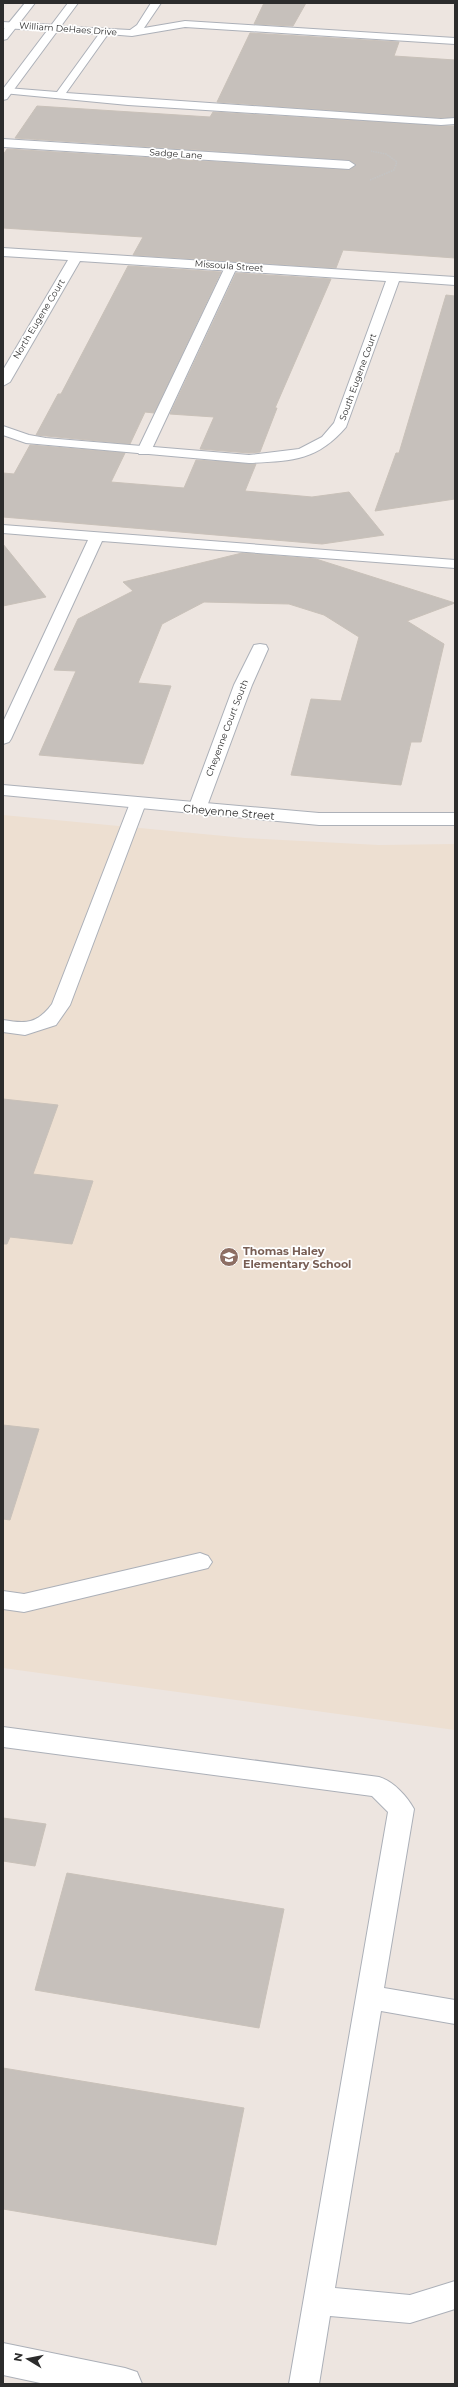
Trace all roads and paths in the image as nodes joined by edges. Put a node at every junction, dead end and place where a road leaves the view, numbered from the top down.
1 (30, 3) edge
2 (73, 3) edge
3 (156, 3) edge
4 (8, 25) edge
5 (55, 28) junction
6 (105, 32) junction
7 (132, 32) junction
8 (3, 37) edge
9 (455, 40) edge
10 (5, 94) edge
11 (60, 95) junction
12 (455, 121) edge
13 (3, 142) edge
14 (349, 165) dead end
15 (3, 252) edge
16 (76, 257) junction
17 (231, 267) junction
18 (394, 277) junction
19 (455, 281) edge
20 (3, 382) edge
21 (3, 430) edge
22 (144, 450) junction
23 (3, 530) edge
24 (96, 536) junction
25 (455, 564) edge
26 (260, 649) dead end
27 (3, 739) edge
28 (3, 790) edge
29 (138, 803) junction
30 (197, 809) junction
31 (455, 819) edge
32 (3, 1026) edge
33 (200, 1562) dead end
34 (3, 1600) edge
35 (3, 1737) edge
36 (369, 1997) junction
37 (455, 2012) edge
38 (455, 2295) edge
39 (318, 2301) junction
40 (3, 2359) edge
41 (125, 2384) edge
42 (304, 2384) edge

1 - 4 street
2 - 5 street
3 - 7 lane
4 - 5 street, William DeHaes Drive
4 - 8 street
5 - 6 lane, William DeHaes Drive
5 - 10 street
6 - 7 lane, William DeHaes Drive
6 - 11 lane
7 - 9 lane, William DeHaes Drive
10 - 11 lane
11 - 12 lane
13 - 14 street, Sadge Lane
15 - 16 street, Missoula Street
16 - 17 street, Missoula Street
16 - 20 street, North Eugene Court
17 - 18 street, Missoula Street
17 - 22 lane
18 - 19 street, Missoula Street
18 - 22 street, South Eugene Court
21 - 22 street, South Eugene Court
23 - 24 lane
24 - 25 lane
24 - 27 lane
26 - 30 street, Cheyenne Court South
28 - 29 street, Cheyenne Street
29 - 30 street, Cheyenne Street
29 - 32 lane
30 - 31 street, Cheyenne Street
33 - 34 lane
35 - 36 lane
36 - 37 lane
36 - 39 lane
38 - 39 lane
39 - 42 lane
40 - 41 street

